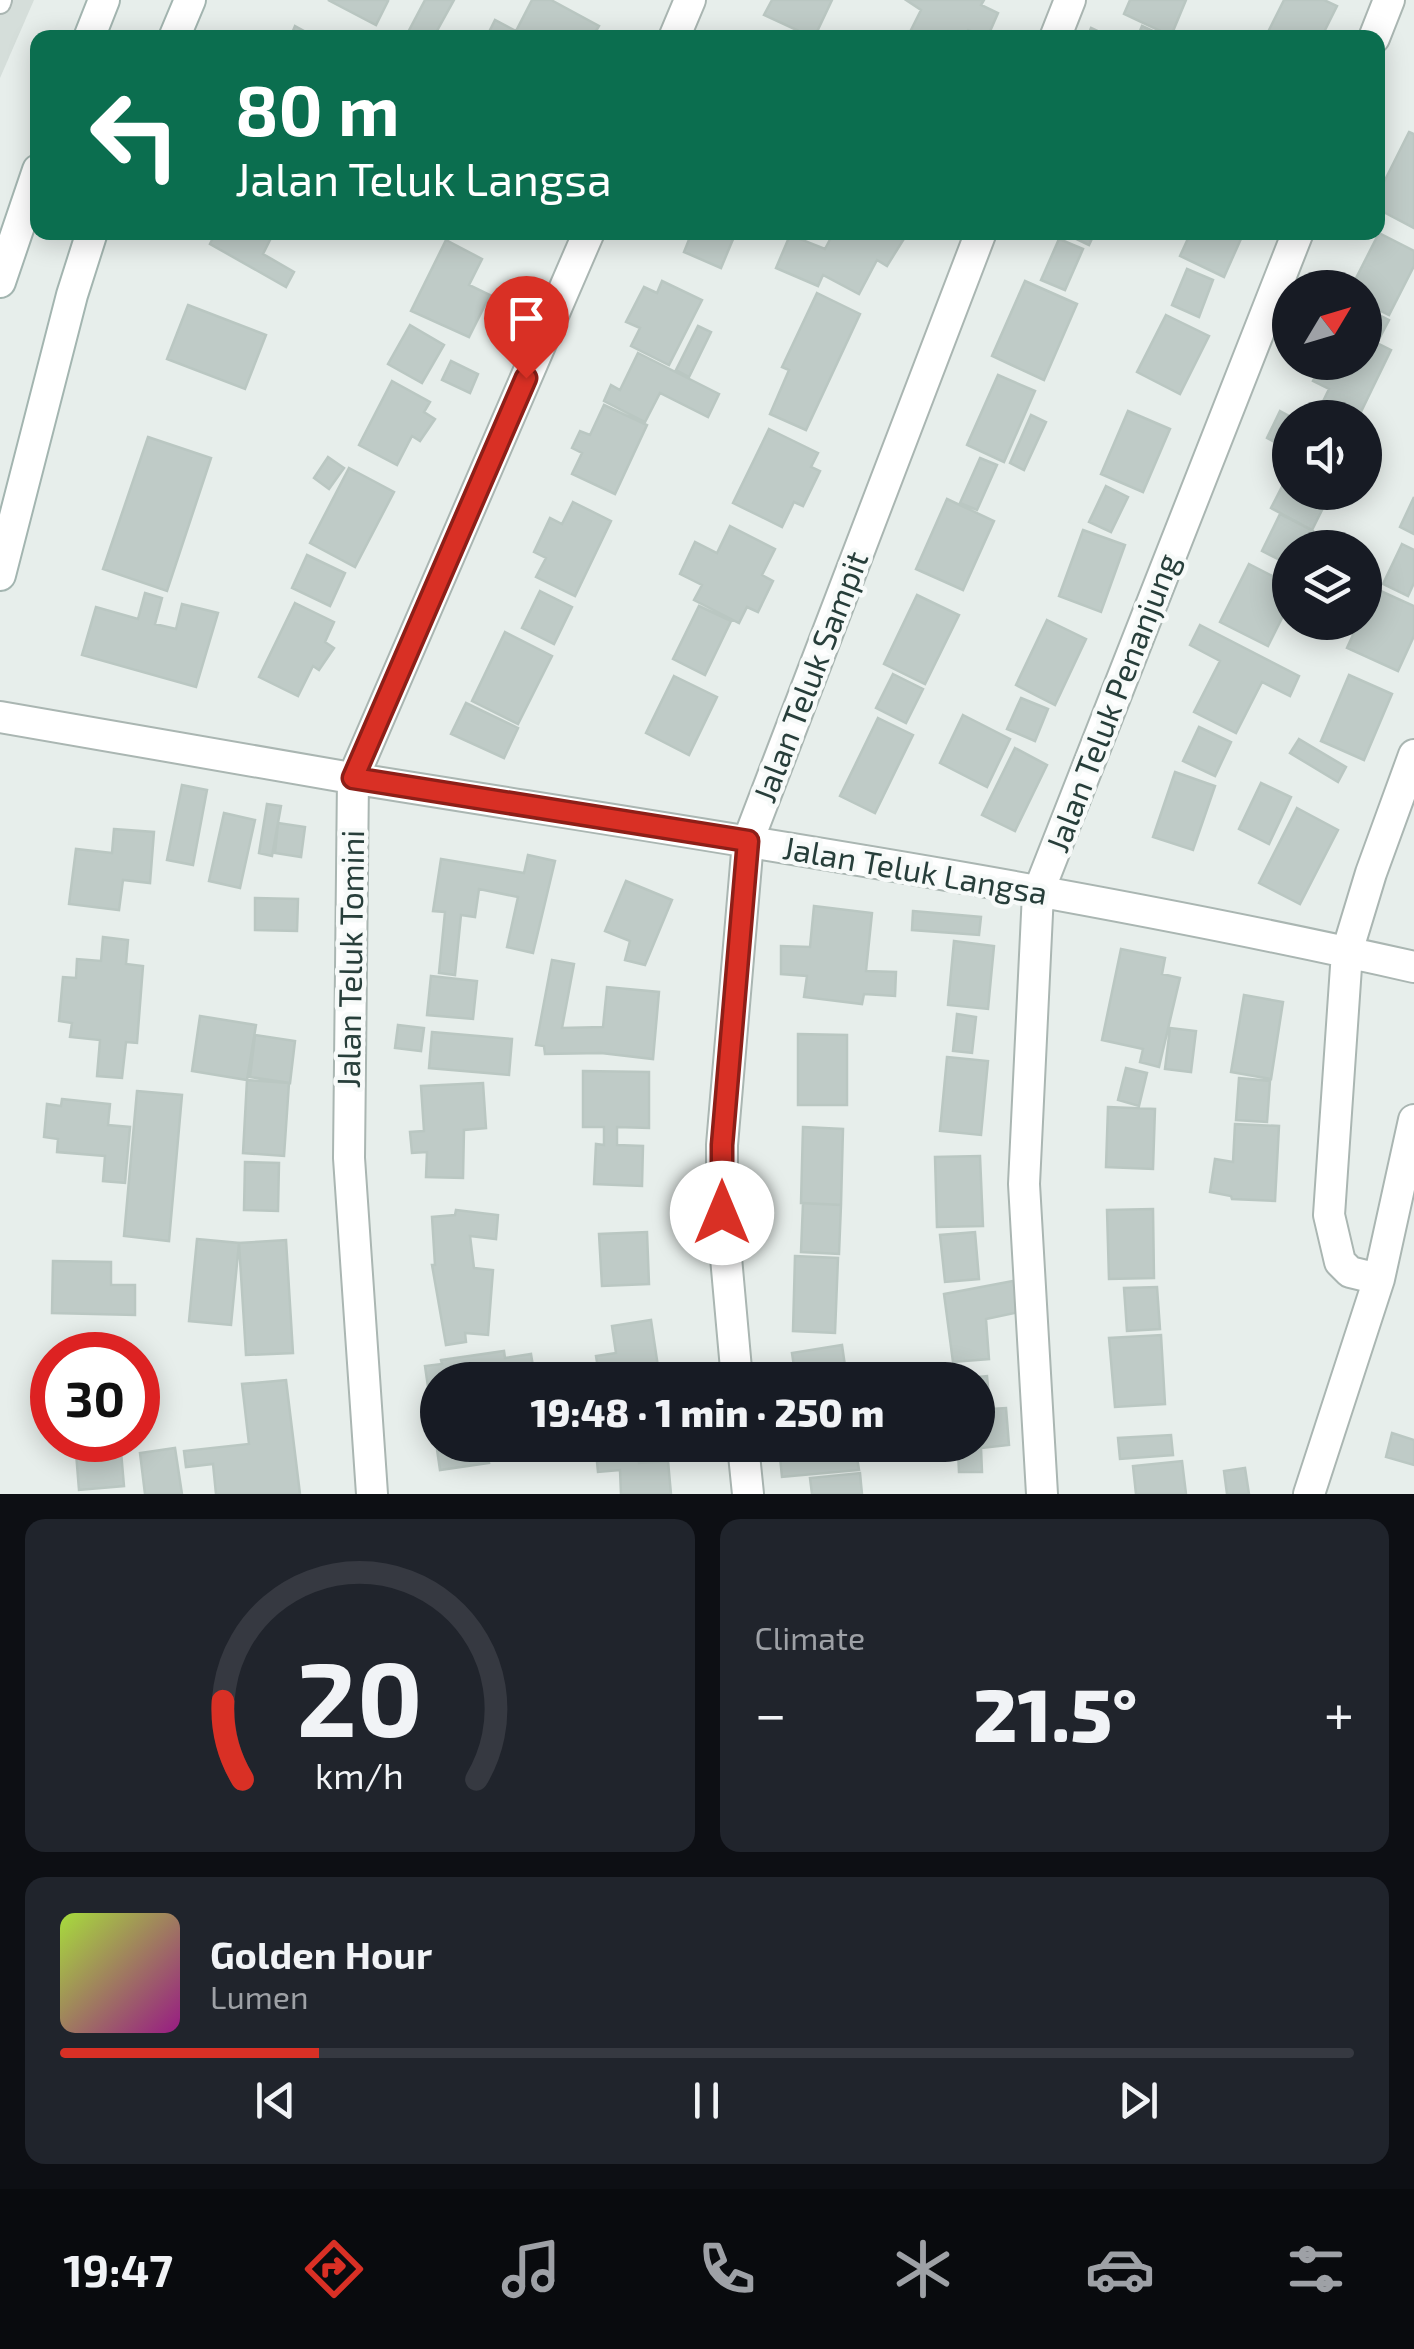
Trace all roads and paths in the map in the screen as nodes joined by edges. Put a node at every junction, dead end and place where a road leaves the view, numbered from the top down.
1 (104, 0) edge
2 (190, 0) edge
3 (690, 0) edge
4 (1070, 0) edge
5 (1389, 0) edge
6 (92, 30) edge
7 (177, 30) edge
8 (677, 30) edge
9 (1058, 30) edge
10 (1377, 30) edge
11 (30, 194) edge
12 (89, 240) edge
13 (586, 240) edge
14 (978, 240) edge
15 (1295, 240) edge
16 (0, 282) edge
17 (0, 574) edge
18 (0, 716) edge
19 (1414, 755) edge
20 (353, 778) junction
21 (748, 841) junction
22 (1038, 893) junction
23 (1347, 952) junction
24 (1414, 966) edge
25 (1414, 1120) edge
26 (1378, 1279) junction
27 (735, 1362) edge
28 (745, 1462) edge
29 (372, 1494) edge
30 (748, 1494) edge
31 (1042, 1494) edge
32 (1310, 1494) edge

1 - 6 street
2 - 7 street
3 - 8 street
4 - 9 street
5 - 10 street
11 - 16 street
12 - 17 street
13 - 20 street, Jalan Teluk Tomini
14 - 21 street, Jalan Teluk Sampit
15 - 22 street, Jalan Teluk Penanjung
18 - 20 street, Jalan Teluk Langsa
19 - 23 street
20 - 21 street, Jalan Teluk Langsa
20 - 29 street, Jalan Teluk Tomini
21 - 22 street, Jalan Teluk Langsa
21 - 27 street, Jalan Teluk Sampit
22 - 23 street, Jalan Teluk Langsa
22 - 31 street, Jalan Teluk Penanjung
23 - 24 street, Jalan Teluk Langsa
23 - 26 street
25 - 26 street
26 - 32 street
28 - 30 street

